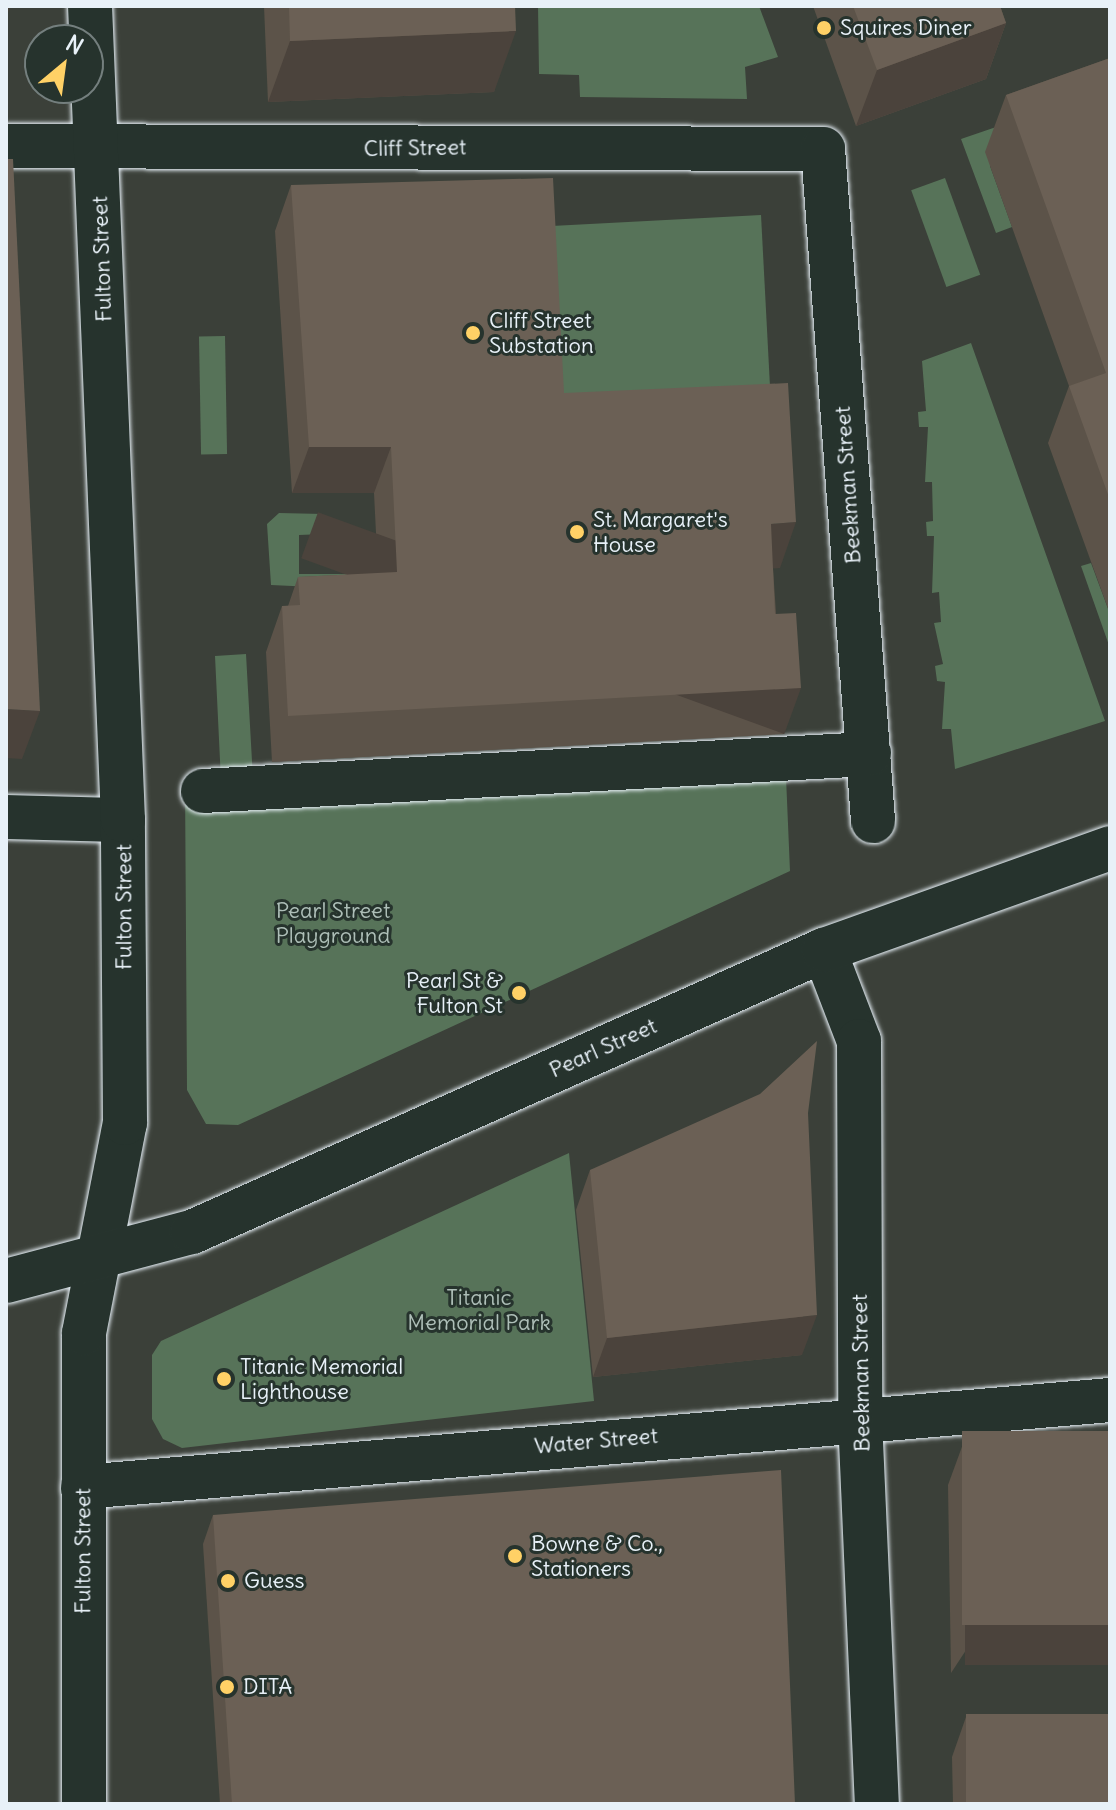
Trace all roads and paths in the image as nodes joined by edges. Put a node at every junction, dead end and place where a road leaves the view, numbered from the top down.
1 (90, 6) edge
2 (6, 146) edge
3 (97, 148) junction
4 (823, 149) joint
5 (869, 754) junction
6 (203, 791) dead end
7 (6, 817) edge
8 (123, 820) junction
9 (873, 821) dead end
10 (1110, 848) edge
11 (824, 950) junction
12 (102, 1261) junction
13 (6, 1281) edge
14 (1110, 1400) edge
15 (860, 1418) junction
16 (83, 1487) junction
17 (84, 1804) edge
18 (877, 1804) edge

1 - 3 street, Fulton Street
2 - 3 street, Cliff Street
3 - 4 street, Cliff Street
3 - 8 street, Fulton Street
4 - 5 street, Beekman Street
5 - 6 street
5 - 9 street, Beekman Street
7 - 8 street
8 - 12 street, Fulton Street
10 - 11 street, Pearl Street
11 - 12 street, Pearl Street
11 - 15 street, Beekman Street
12 - 13 street
12 - 16 street, Fulton Street
14 - 15 street, Water Street
15 - 16 street, Water Street
15 - 18 street, Beekman Street
16 - 17 street, Fulton Street

